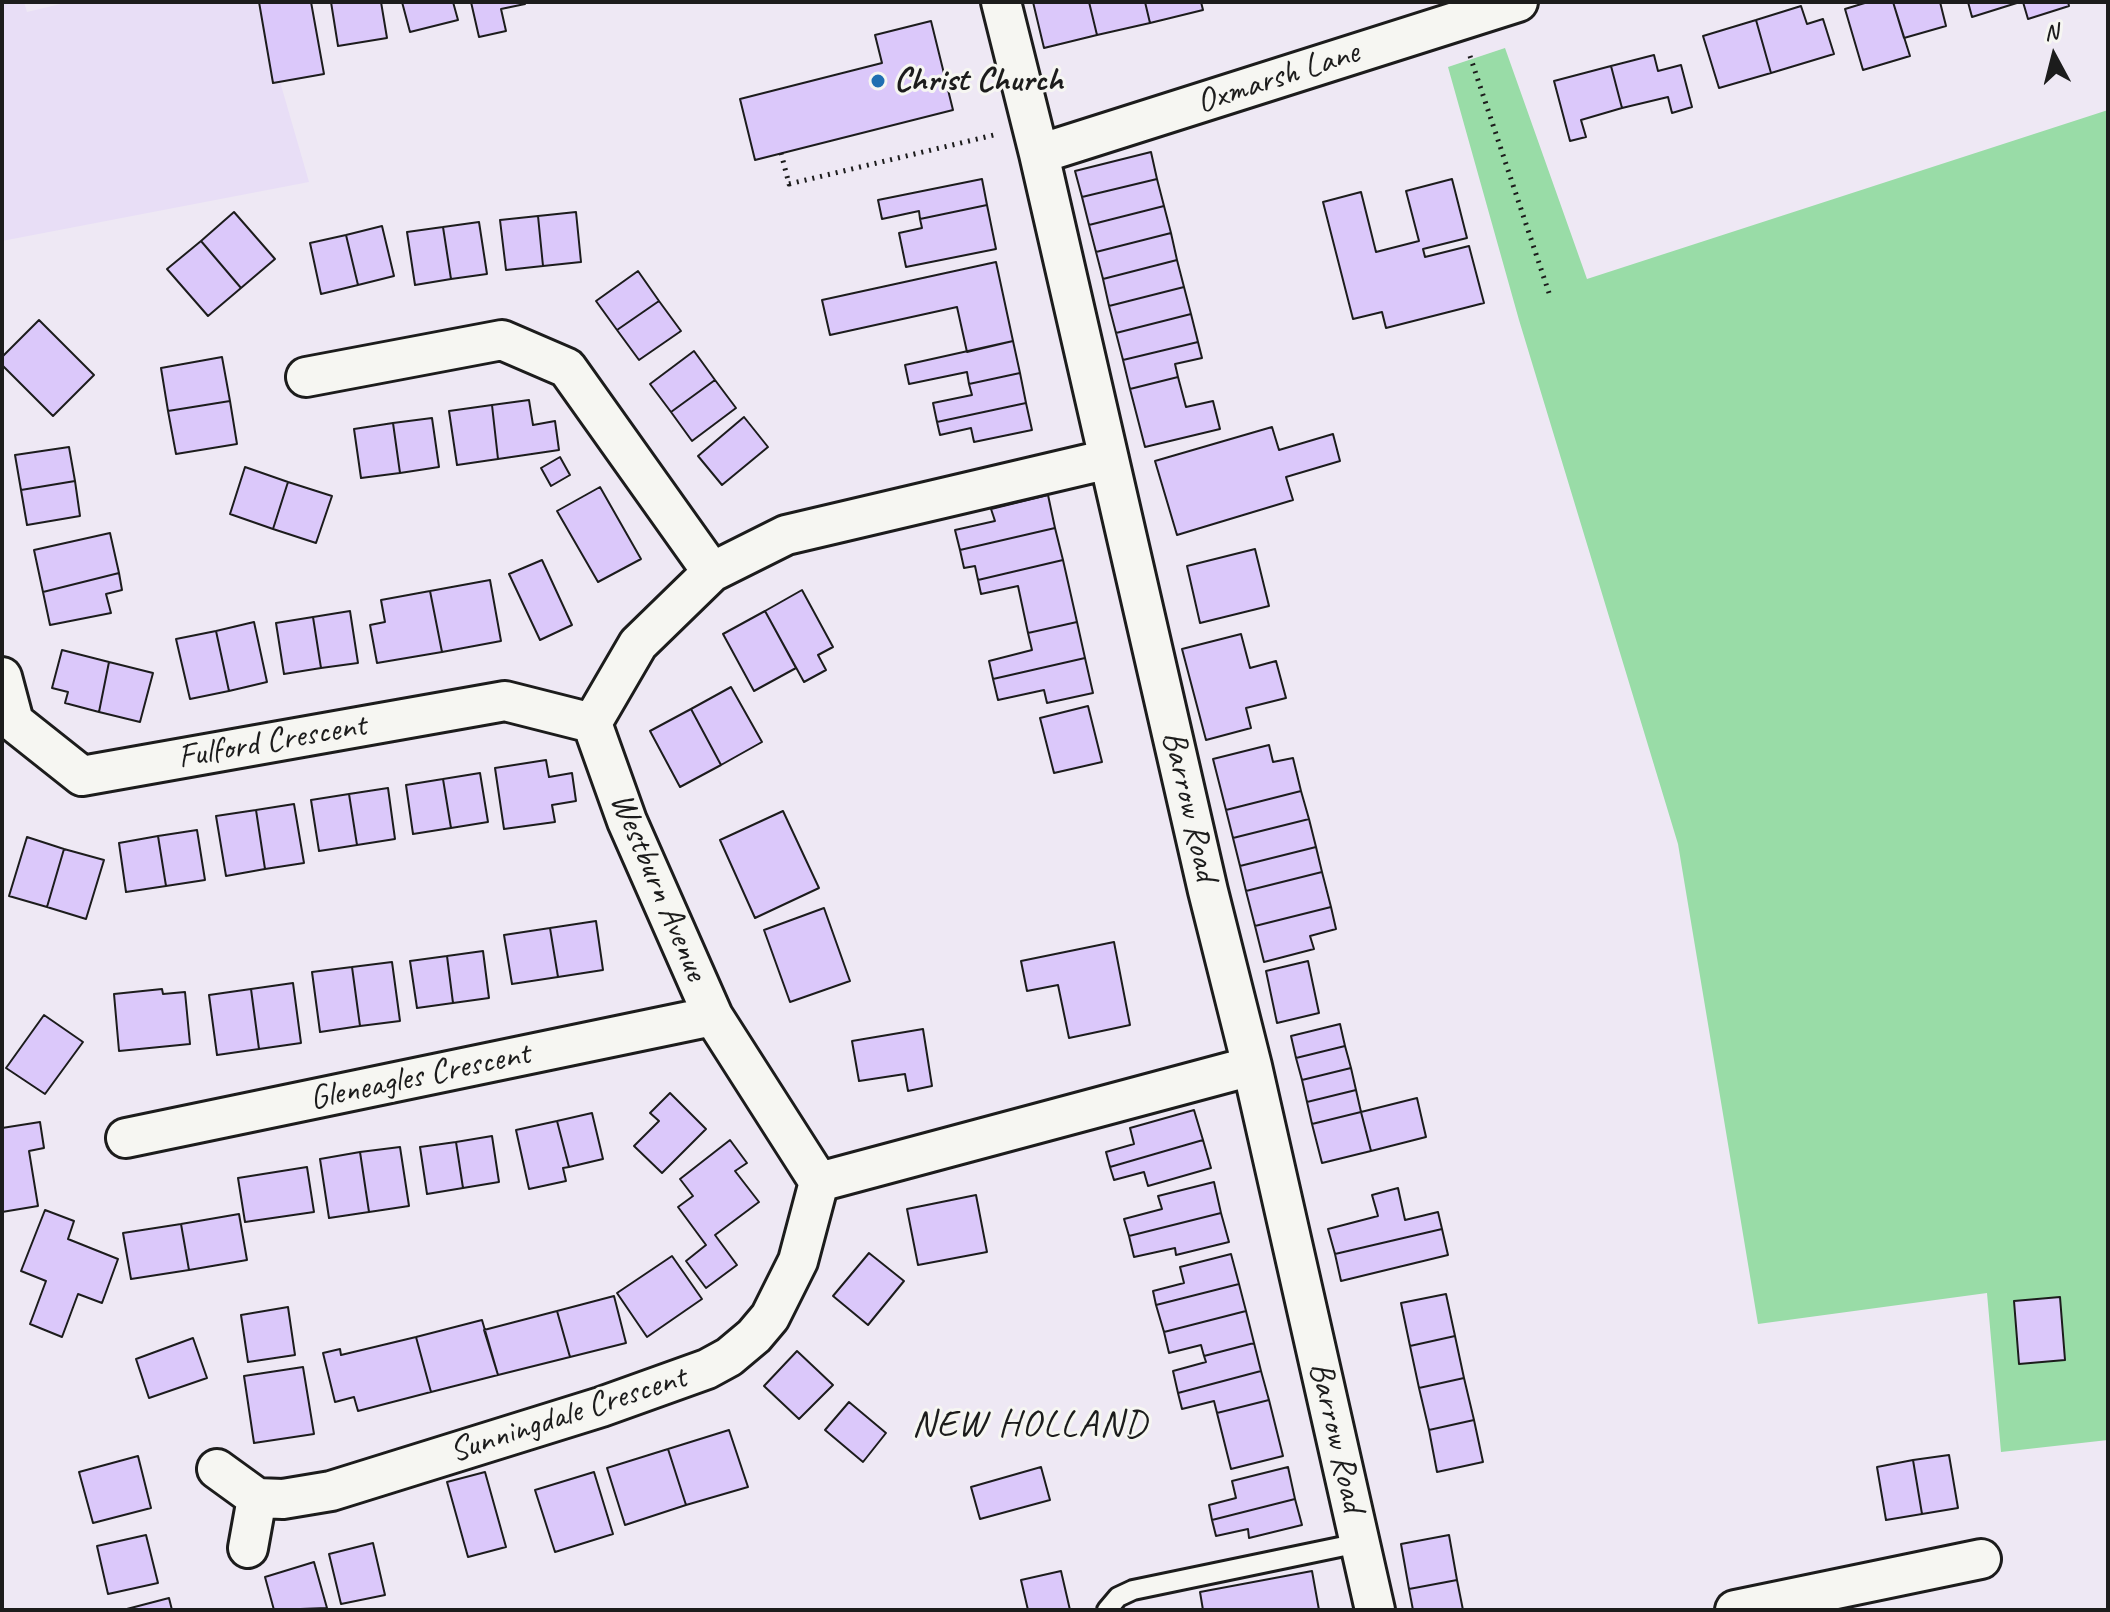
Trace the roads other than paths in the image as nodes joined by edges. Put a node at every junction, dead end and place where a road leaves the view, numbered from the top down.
1 (1001, 2) edge
2 (1518, 2) edge
3 (1456, 11) edge
4 (1036, 140) junction
5 (306, 377) dead end
6 (1109, 459) junction
7 (712, 572) junction
8 (2, 677) edge
9 (592, 723) junction
10 (713, 1016) junction
11 (1252, 1066) junction
12 (126, 1138) dead end
13 (819, 1182) junction
14 (217, 1469) dead end
15 (257, 1498) junction
16 (1359, 1543) junction
17 (248, 1548) dead end
18 (1981, 1559) dead end
19 (1107, 1610) edge
20 (1375, 1610) edge
21 (1735, 1610) edge

1 - 4 street, Barrow Road
2 - 3 street, Oxmarsh Lane
3 - 4 street, Oxmarsh Lane
4 - 6 street, Barrow Road
5 - 7 street
6 - 7 street
6 - 11 street, Barrow Road
7 - 9 street
8 - 9 street, Fulford Crescent
9 - 10 street, Westburn Avenue
10 - 12 street, Gleneagles Crescent
10 - 13 street, Westburn Avenue
11 - 13 street
11 - 16 street, Barrow Road
13 - 15 street, Sunningdale Crescent
14 - 15 street
15 - 17 street
16 - 19 lane
16 - 20 street, Barrow Road
18 - 21 street

